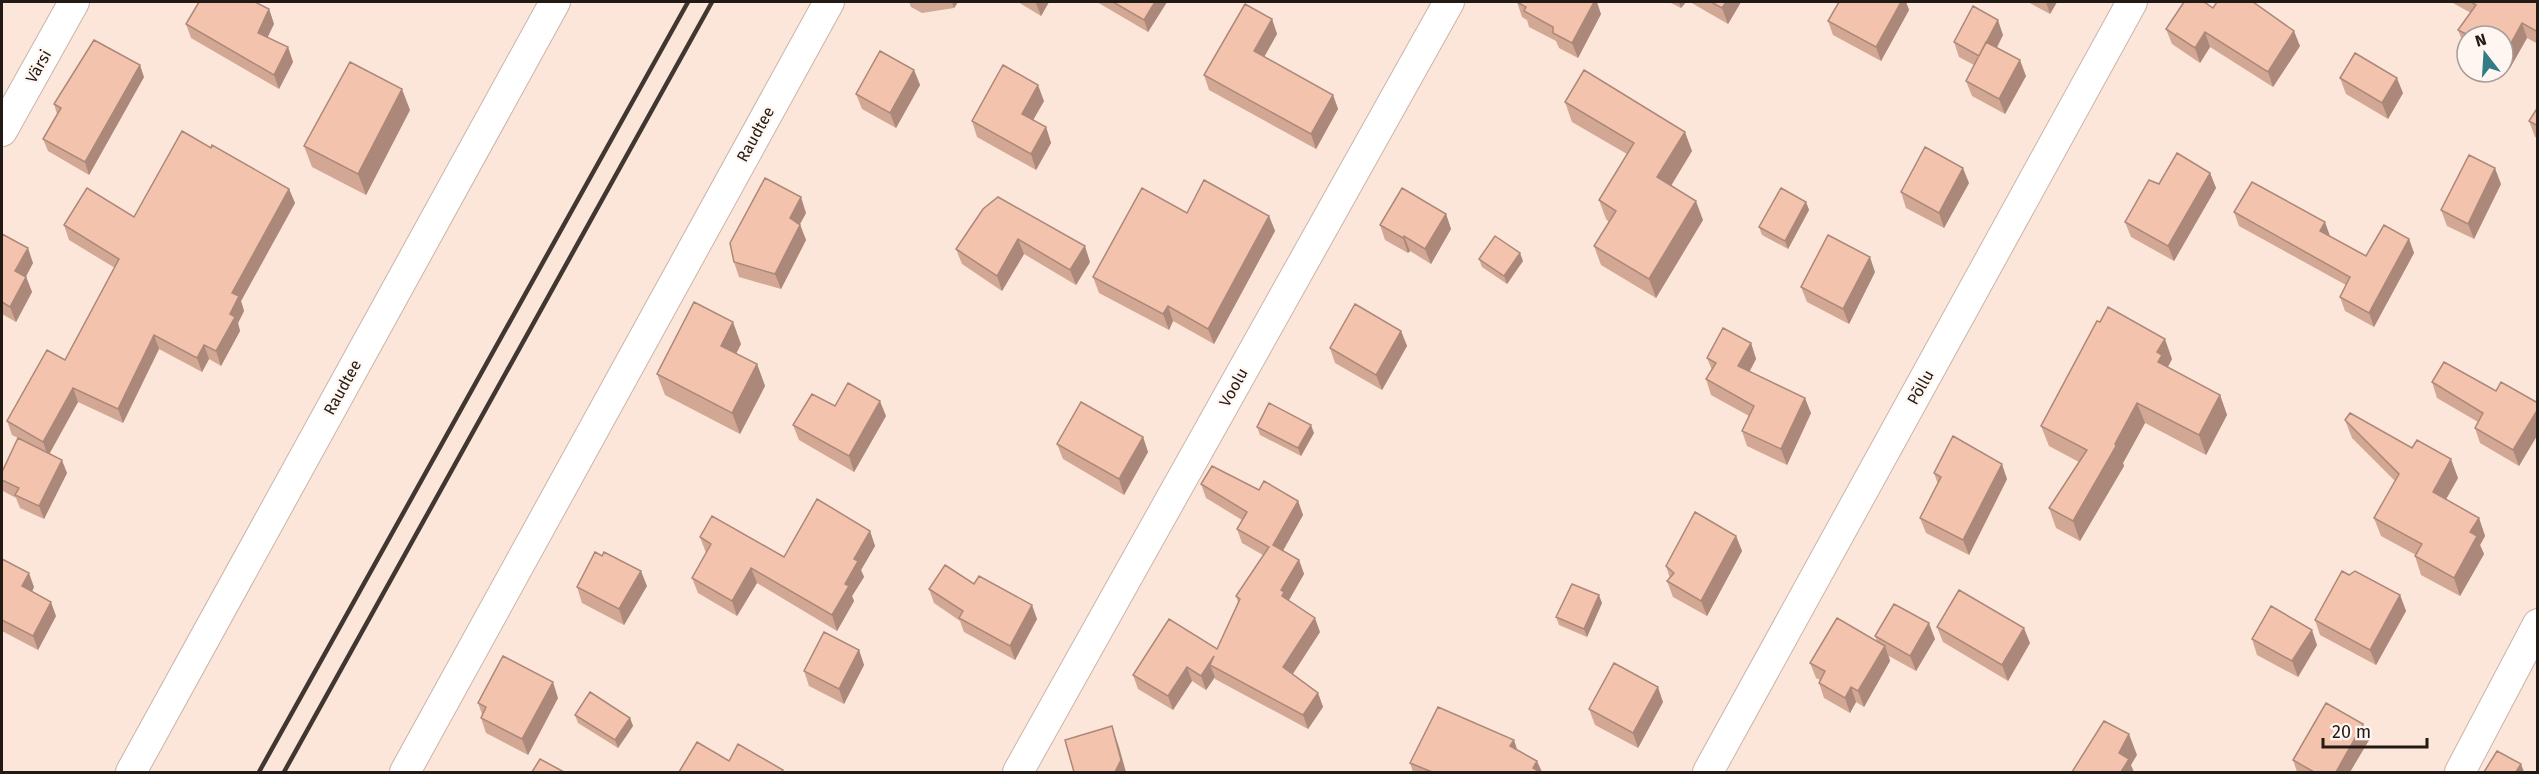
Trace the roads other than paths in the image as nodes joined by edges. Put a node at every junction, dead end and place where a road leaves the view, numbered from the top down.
1 (74, 2) edge
2 (555, 2) edge
3 (830, 2) edge
4 (1449, 2) edge
5 (2133, 2) edge
6 (2, 131) edge
7 (2538, 624) edge
8 (131, 772) edge
9 (405, 772) edge
10 (1018, 772) edge
11 (1708, 772) edge
12 (2460, 772) edge

1 - 6 street, Värsi
2 - 8 street, Raudtee
3 - 9 street, Raudtee
4 - 10 street, Voolu
5 - 11 street, Põllu
7 - 12 street

